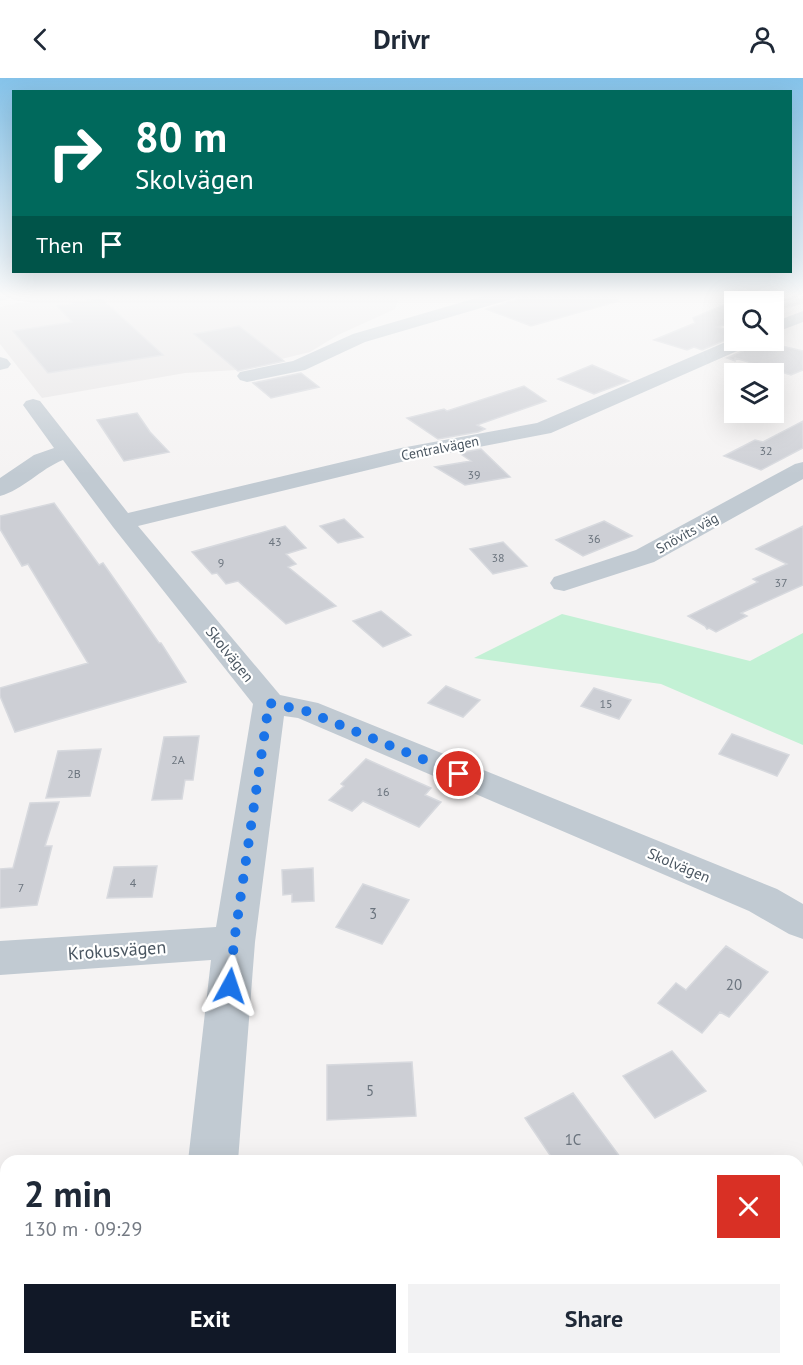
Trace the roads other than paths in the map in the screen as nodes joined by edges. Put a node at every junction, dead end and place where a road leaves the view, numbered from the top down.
1 (324, 354) edge
2 (714, 354) edge
3 (247, 376) dead end
4 (33, 405) dead end
5 (66, 451) junction
6 (803, 469) edge
7 (0, 489) edge
8 (122, 522) junction
9 (564, 583) dead end
10 (269, 703) junction
11 (803, 923) edge
12 (234, 942) junction
13 (0, 958) edge
14 (214, 1155) edge

1 - 3 street
2 - 8 street, Centralvägen
4 - 5 street, Skolvägen
5 - 7 street
5 - 8 street, Skolvägen
6 - 9 street, Snövits väg
8 - 10 street, Skolvägen
10 - 11 street, Skolvägen
10 - 12 street
12 - 13 street, Krokusvägen
12 - 14 street

